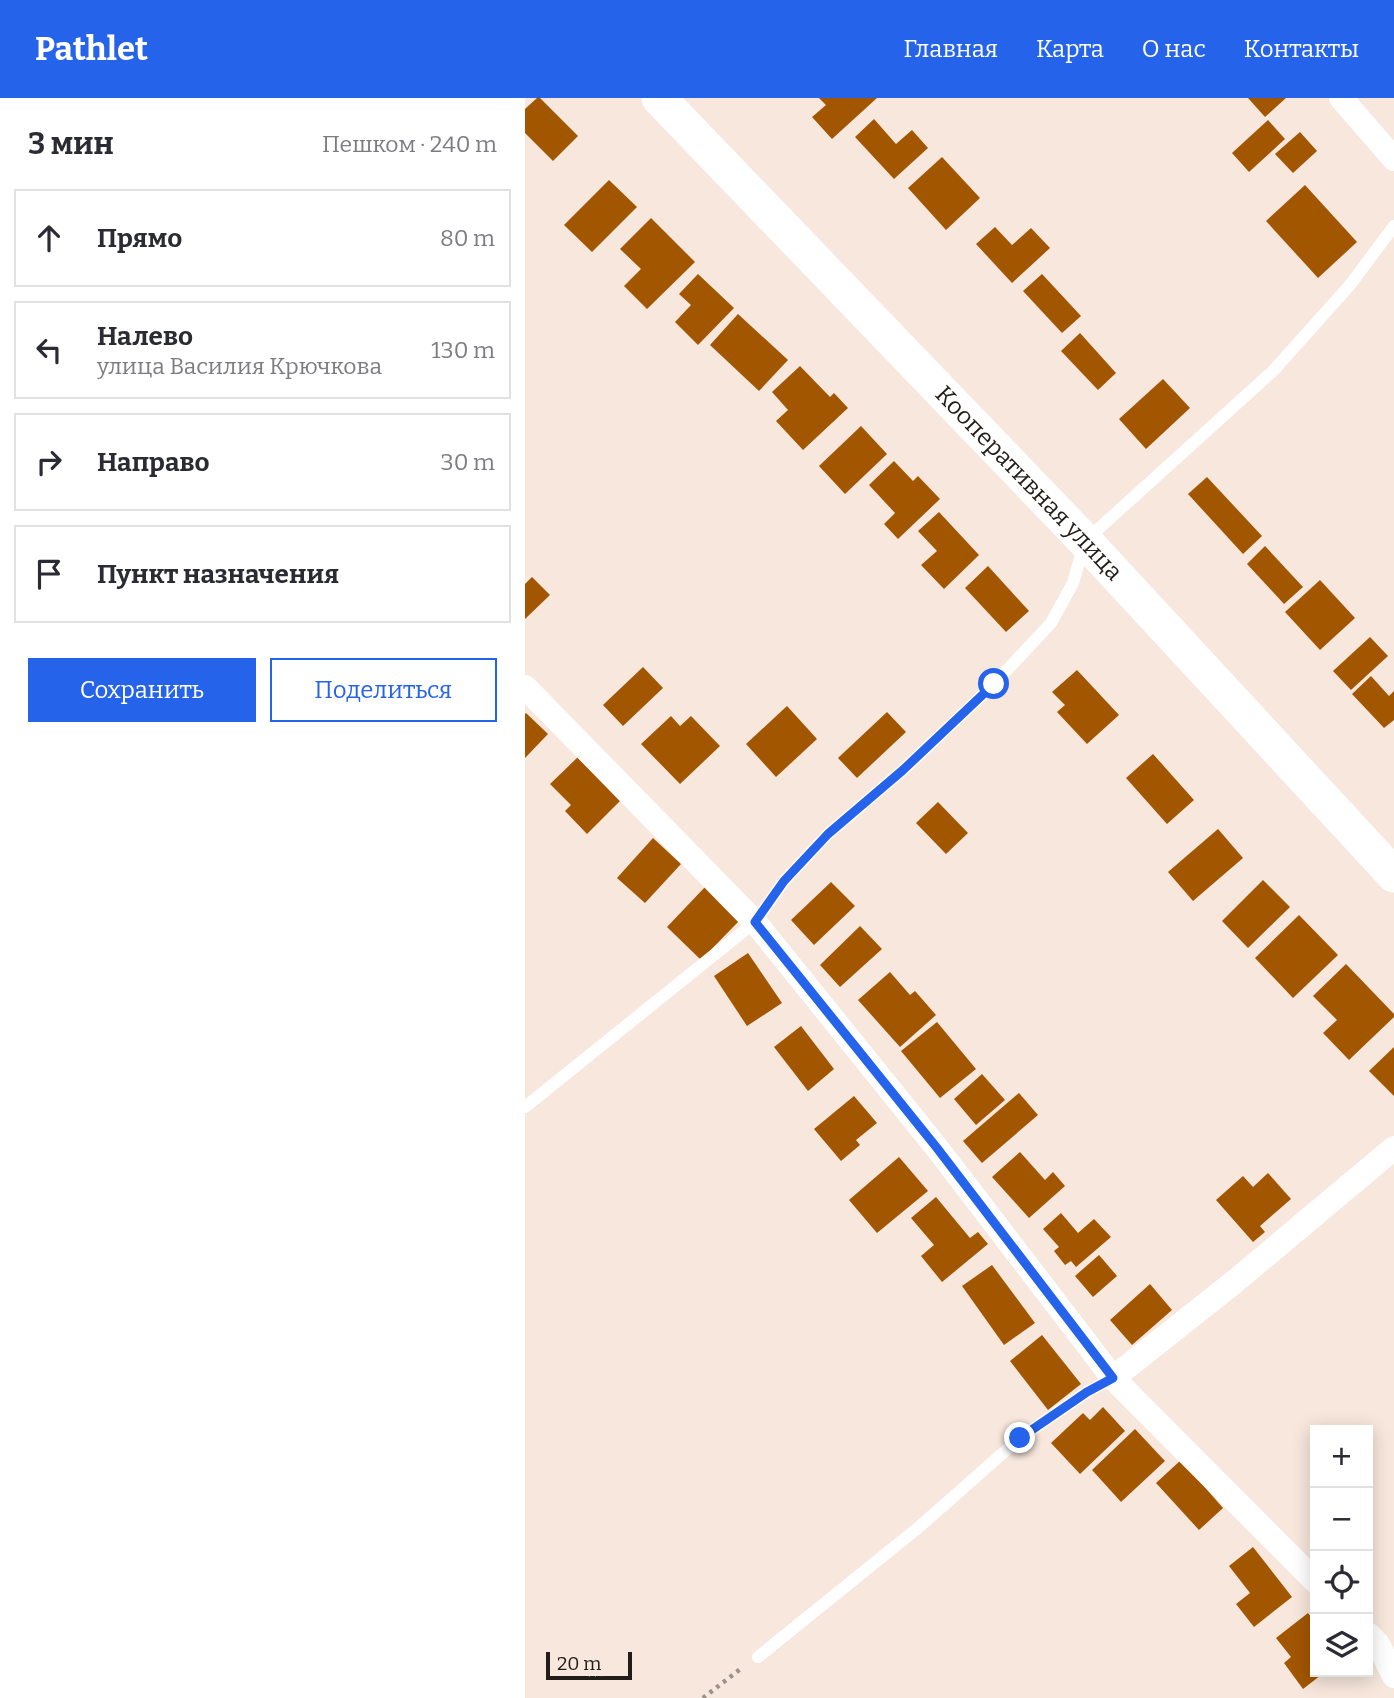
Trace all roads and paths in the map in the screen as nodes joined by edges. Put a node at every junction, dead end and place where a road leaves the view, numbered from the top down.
1 (659, 98) edge
2 (1341, 98) edge
3 (1394, 159) edge
4 (1394, 226) edge
5 (1085, 541) junction
6 (525, 687) edge
7 (1394, 875) edge
8 (755, 922) junction
9 (525, 1107) edge
10 (1394, 1148) edge
11 (1113, 1378) junction
12 (1310, 1576) edge
13 (1373, 1639) edge
14 (758, 1657) joint
15 (1394, 1676) edge
16 (703, 1698) edge

1 - 5 street, Кооперативная улица
2 - 3 street
4 - 5 lane
5 - 7 street, Кооперативная улица
5 - 8 lane
6 - 8 street
8 - 9 lane
8 - 11 street
10 - 11 street
11 - 12 street
11 - 14 lane
13 - 15 street
14 - 16 path

